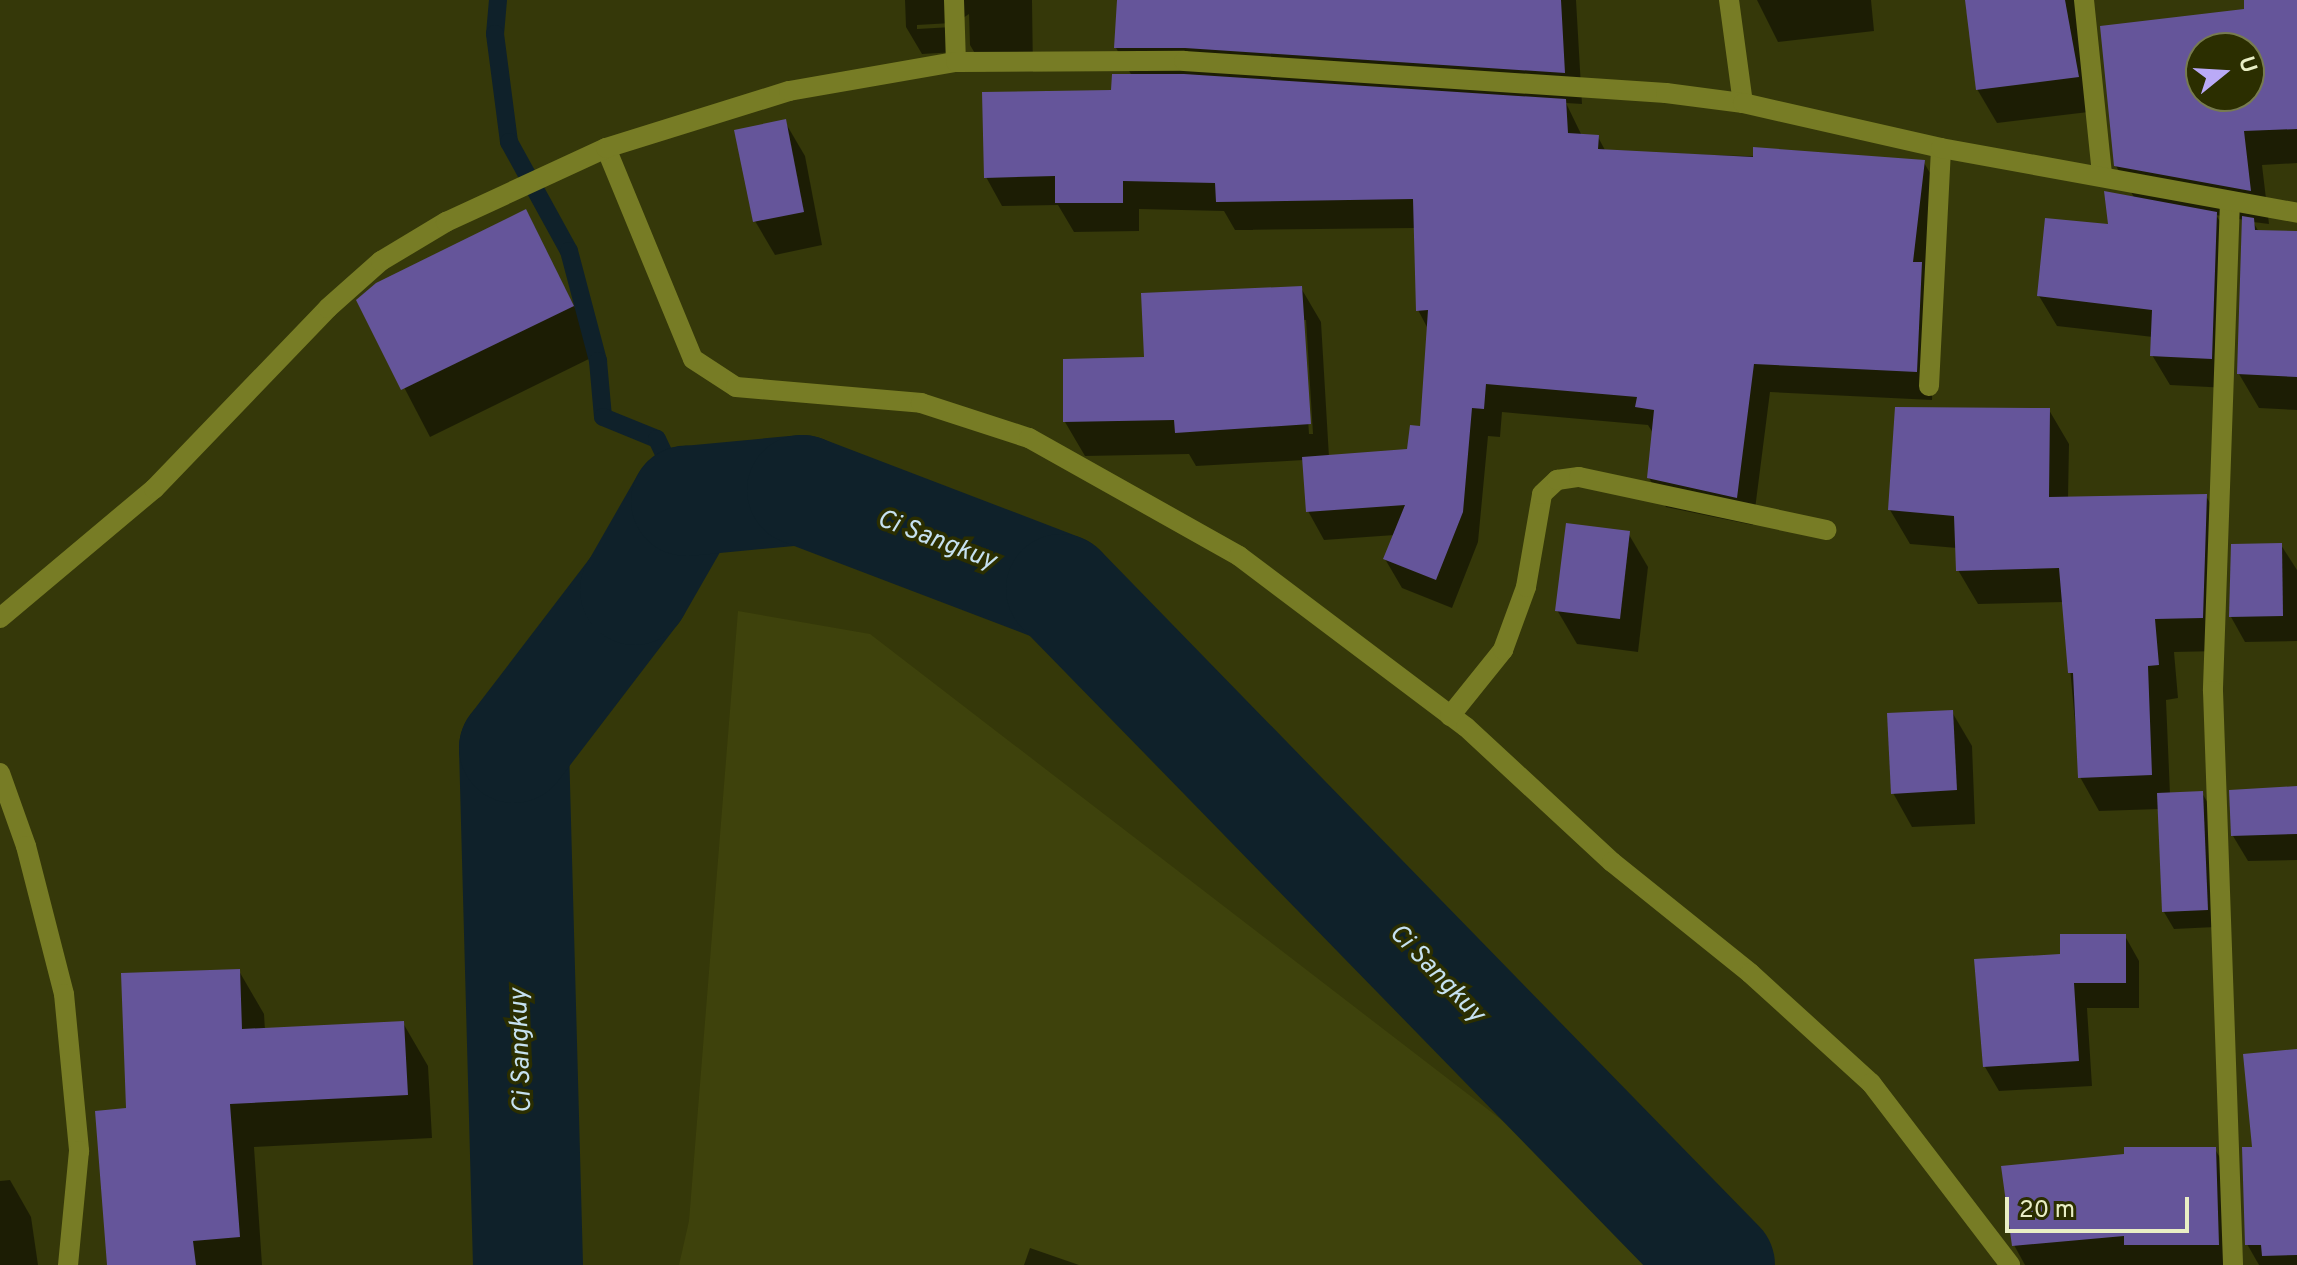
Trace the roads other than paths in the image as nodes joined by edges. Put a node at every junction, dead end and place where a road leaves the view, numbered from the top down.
1 (954, 0) edge
2 (1729, 0) edge
3 (2084, 0) edge
4 (956, 62) junction
5 (1743, 103) junction
6 (606, 148) junction
7 (1941, 148) junction
8 (2102, 175) junction
9 (2230, 201) junction
10 (2297, 213) edge
11 (1929, 386) dead end
12 (1826, 530) dead end
13 (0, 618) edge
14 (1450, 716) junction
15 (0, 773) edge
16 (68, 1265) edge
17 (2010, 1265) edge
18 (2233, 1265) edge

1 - 4 street
2 - 5 street
3 - 8 street
4 - 5 street
4 - 6 street
5 - 7 street
6 - 13 street
6 - 14 street
7 - 8 street
7 - 11 street
8 - 9 street
9 - 10 street
9 - 18 street
12 - 14 street
14 - 17 street
15 - 16 street

